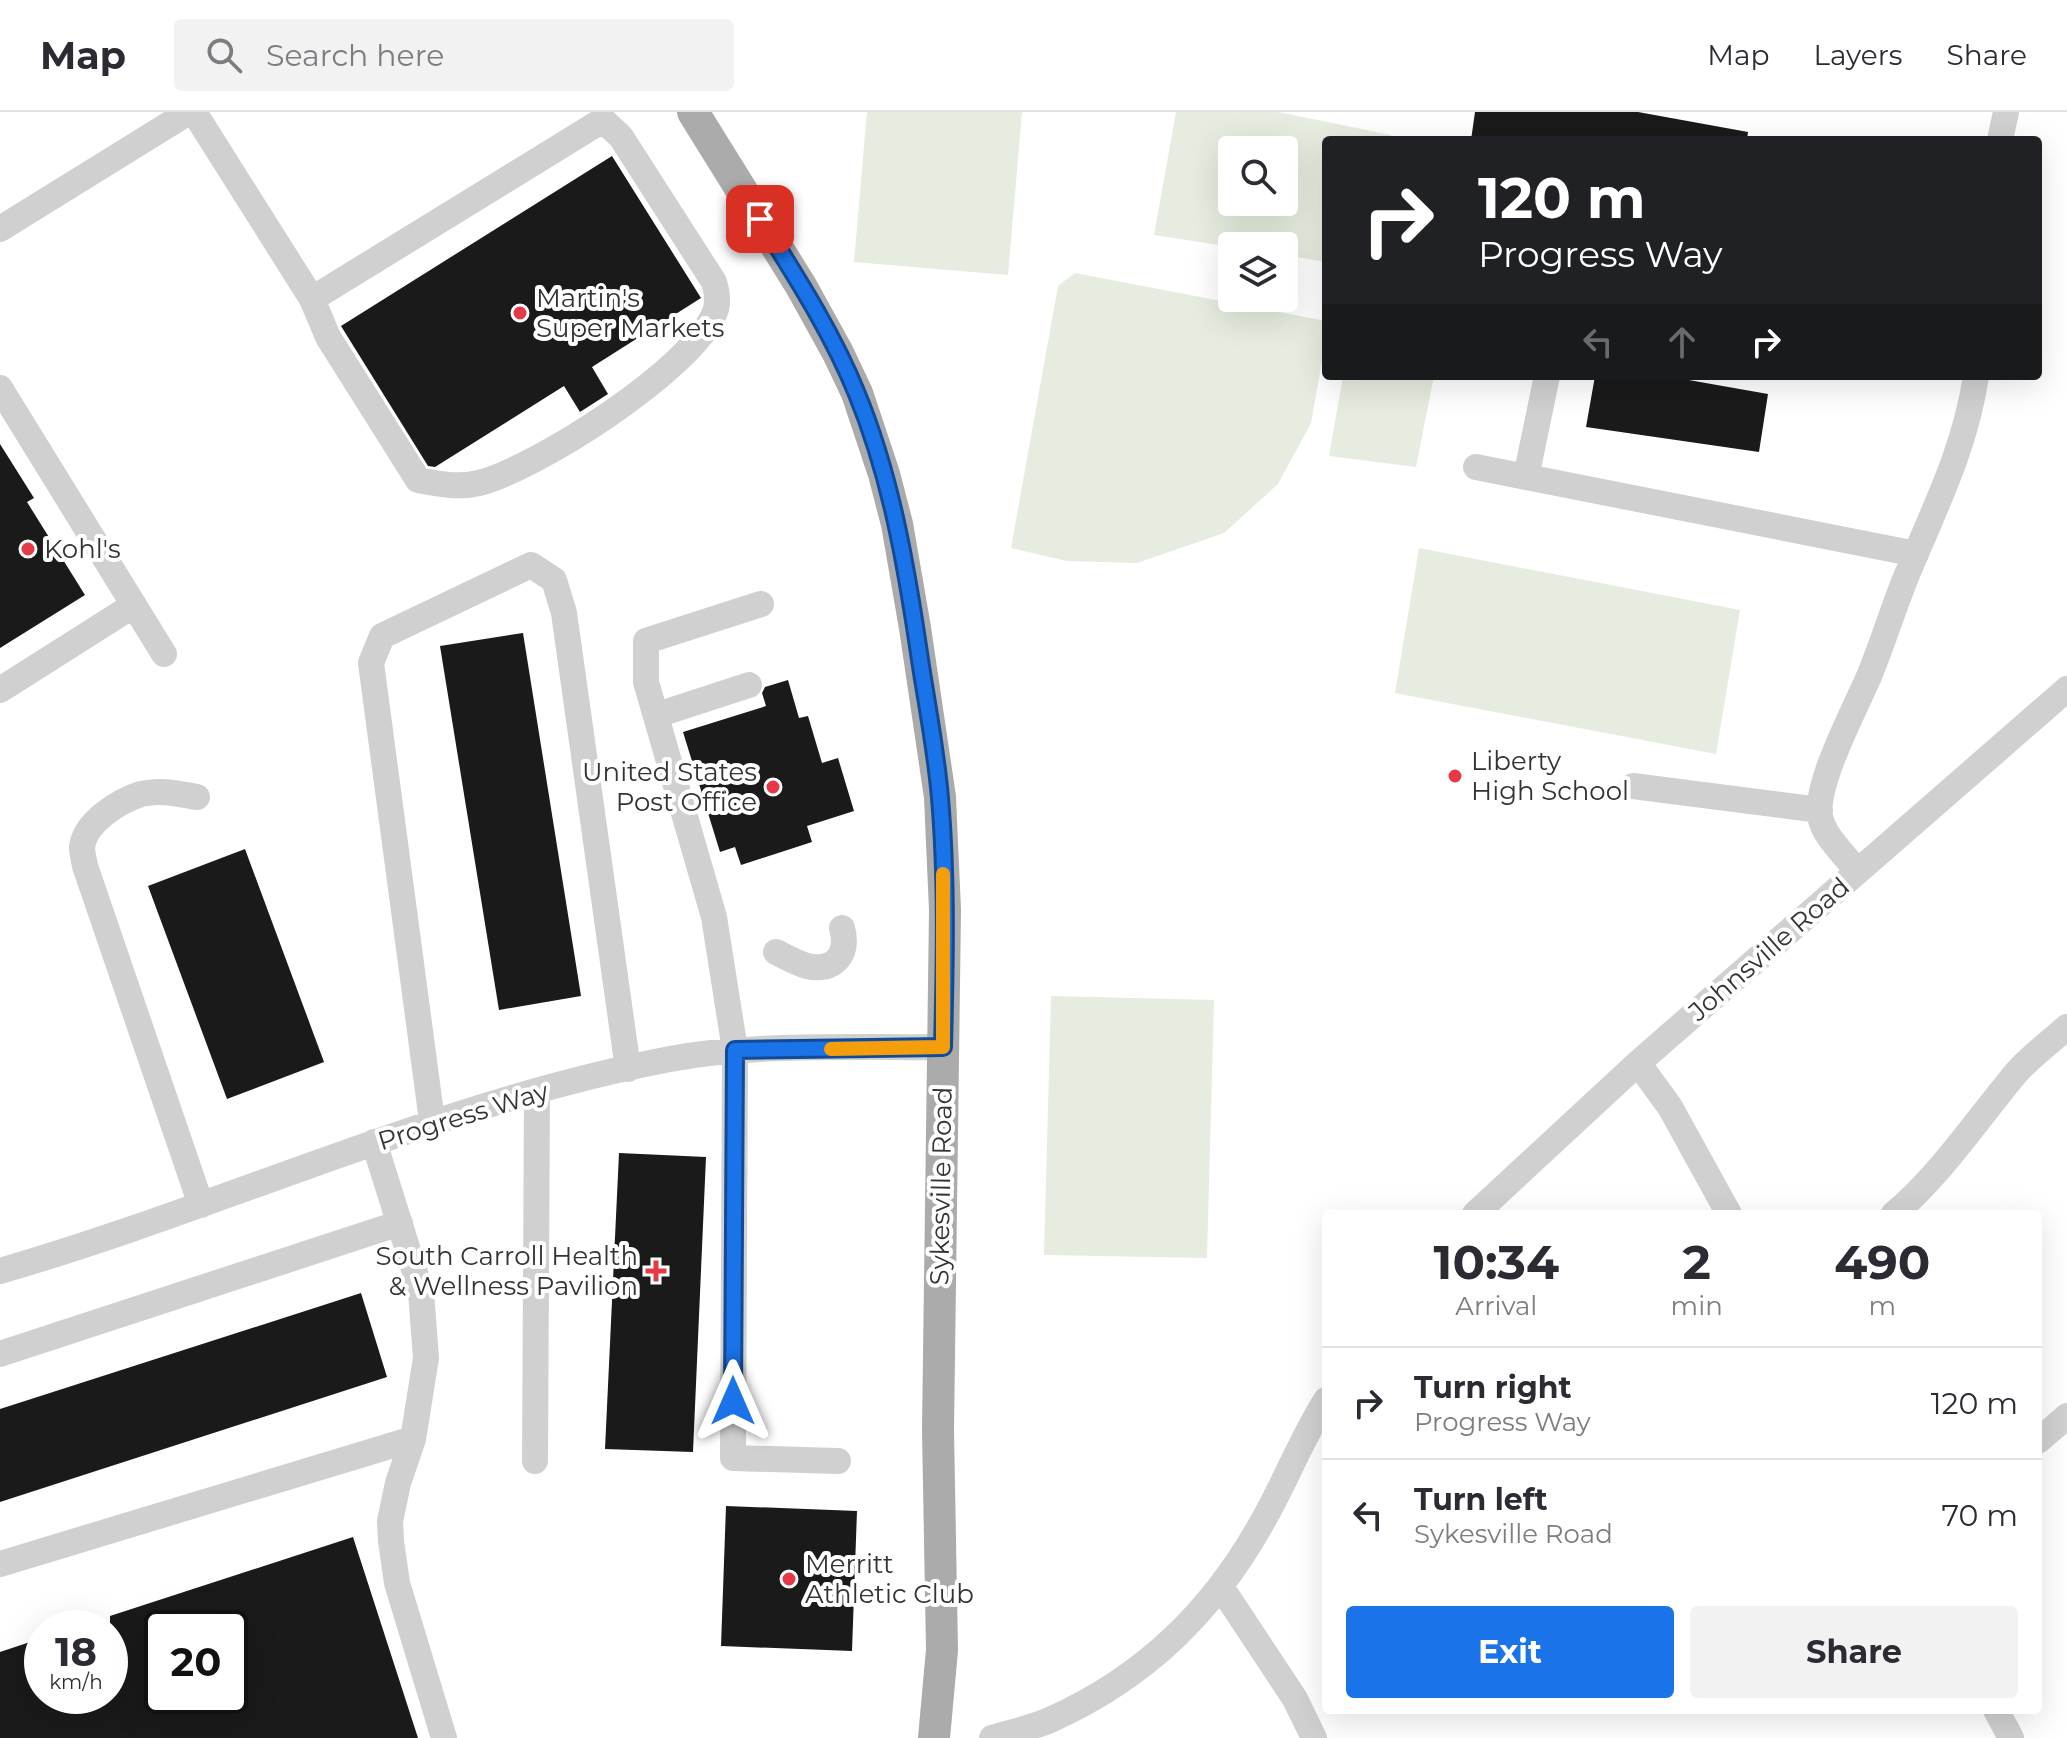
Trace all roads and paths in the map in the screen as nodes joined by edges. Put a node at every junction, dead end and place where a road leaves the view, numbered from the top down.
1 (192, 112) edge
2 (693, 112) edge
3 (2006, 112) edge
4 (2001, 136) edge
5 (0, 229) edge
6 (312, 299) junction
7 (1546, 380) edge
8 (1975, 380) edge
9 (0, 388) edge
10 (1476, 467) dead end
11 (1526, 477) junction
12 (1916, 554) junction
13 (761, 604) dead end
14 (134, 605) junction
15 (164, 654) dead end
16 (749, 685) dead end
17 (2067, 689) edge
18 (0, 690) edge
19 (657, 715) junction
20 (1633, 786) dead end
21 (197, 797) dead end
22 (1820, 810) junction
23 (1857, 871) junction
24 (842, 928) dead end
25 (776, 952) dead end
26 (2067, 1027) edge
27 (943, 1047) junction
28 (735, 1050) junction
29 (1638, 1063) junction
30 (628, 1069) junction
31 (537, 1092) junction
32 (432, 1121) junction
33 (374, 1142) junction
34 (201, 1205) junction
35 (1479, 1210) edge
36 (1727, 1210) edge
37 (1899, 1210) edge
38 (400, 1223) junction
39 (0, 1271) edge
40 (0, 1354) edge
41 (1322, 1408) edge
42 (2067, 1416) edge
43 (2042, 1438) edge
44 (413, 1439) junction
45 (535, 1461) dead end
46 (838, 1461) dead end
47 (0, 1564) edge
48 (1221, 1587) junction
49 (1998, 1714) edge
50 (444, 1738) edge
51 (934, 1738) edge
52 (992, 1738) edge
53 (1314, 1738) edge
54 (2011, 1738) edge

1 - 5 street
1 - 6 street
2 - 27 main road, Sykesville Road
3 - 4 street
6 - 6 street
7 - 11 street
8 - 12 street
9 - 14 street
10 - 11 street
11 - 12 street
12 - 22 street
13 - 19 street
14 - 15 street
14 - 18 street
16 - 19 street
17 - 23 street, Johnsville Road
19 - 28 street
20 - 22 street
21 - 34 street
22 - 23 street
23 - 29 street, Johnsville Road
24 - 25 street
26 - 37 street
27 - 28 street, Progress Way
27 - 51 main road, Sykesville Road
28 - 30 street, Progress Way
28 - 46 street
29 - 35 street, Johnsville Road
29 - 36 street
30 - 31 street, Progress Way
30 - 32 street
31 - 32 street, Progress Way
31 - 45 street
32 - 33 street, Progress Way
33 - 34 street, Progress Way
33 - 38 street
34 - 39 street, Progress Way
38 - 40 street
38 - 44 street
41 - 48 street
42 - 43 street
44 - 47 street
44 - 50 street
48 - 52 street
48 - 53 street
49 - 54 street

